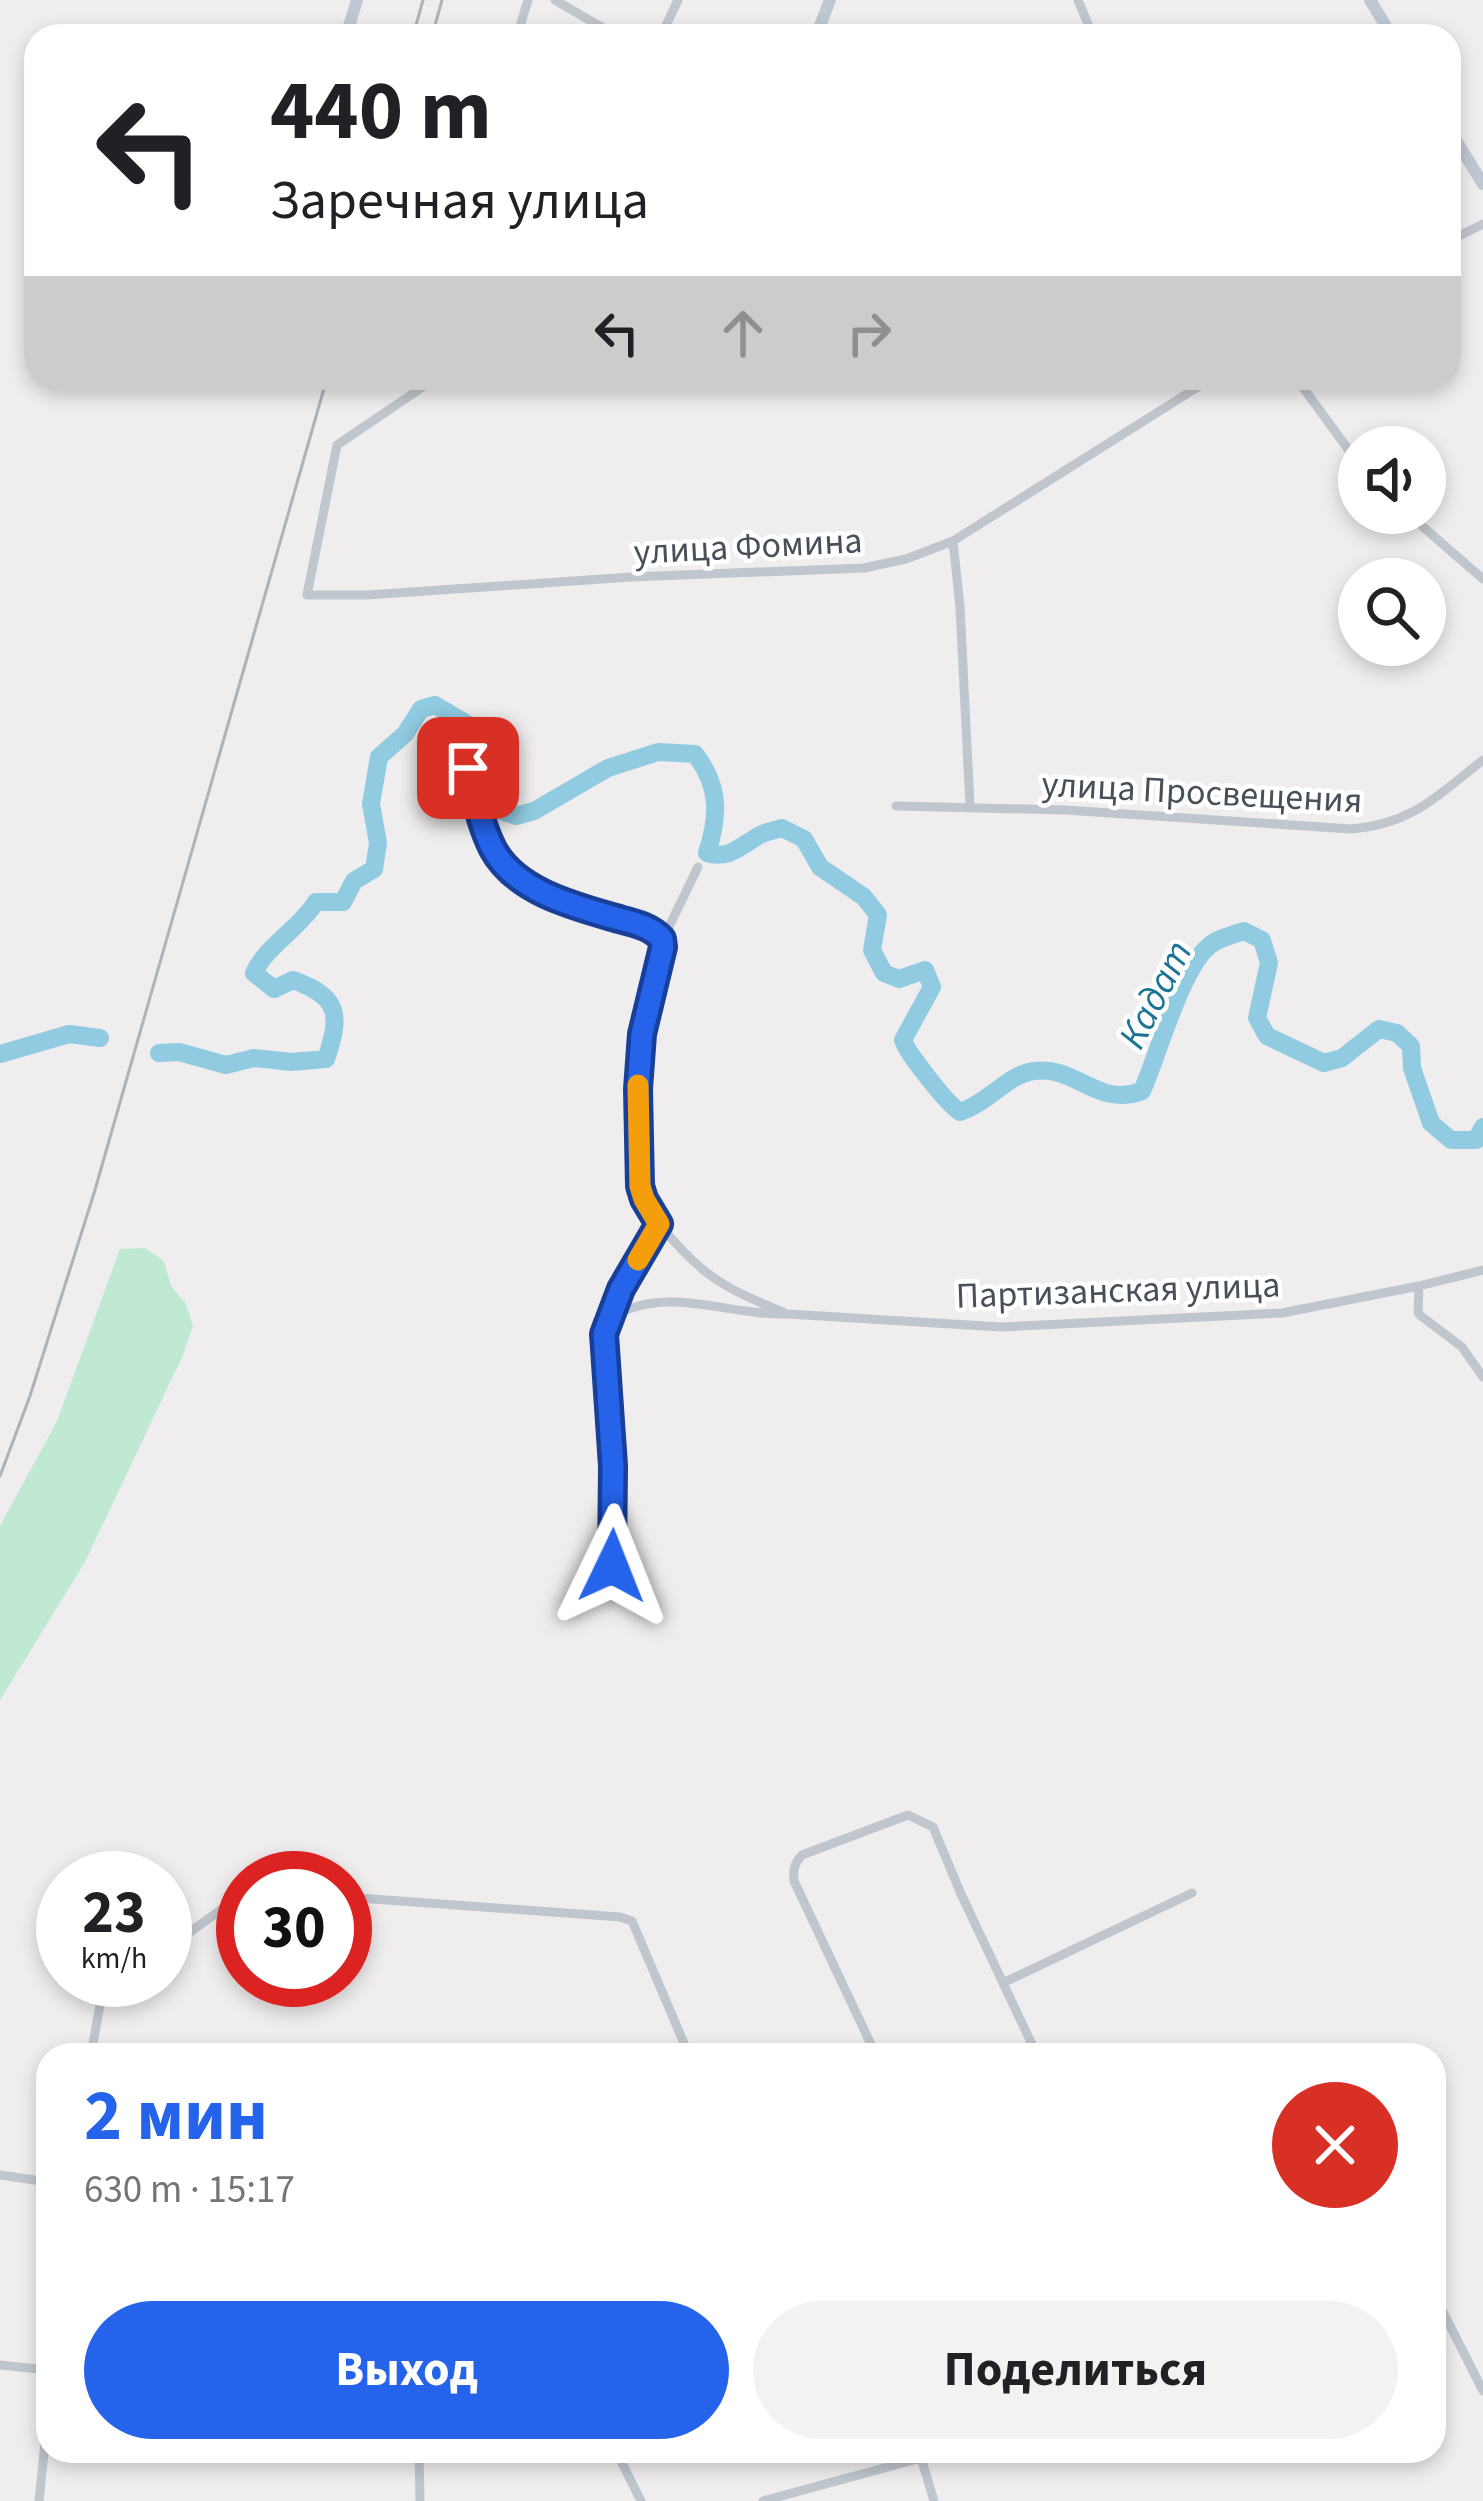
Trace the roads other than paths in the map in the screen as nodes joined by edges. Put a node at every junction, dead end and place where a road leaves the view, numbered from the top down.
1 (555, 0) edge
2 (596, 24) edge
3 (1461, 148) edge
4 (1483, 184) edge
5 (418, 390) edge
6 (1193, 390) edge
7 (1305, 390) edge
8 (1338, 435) edge
9 (1431, 534) edge
10 (953, 541) junction
11 (1483, 579) edge
12 (1483, 760) edge
13 (468, 768) dead end
14 (896, 806) dead end
15 (970, 806) junction
16 (698, 867) dead end
17 (662, 939) junction
18 (659, 1224) junction
19 (1483, 1270) edge
20 (1419, 1286) junction
21 (788, 1313) junction
22 (611, 1317) junction
23 (1483, 1377) edge
24 (612, 1566) dead end
25 (1192, 1893) dead end
26 (372, 1899) edge
27 (1003, 1983) junction
28 (97, 2007) edge
29 (93, 2043) edge
30 (684, 2043) edge
31 (870, 2043) edge
32 (1031, 2043) edge
33 (0, 2175) edge
34 (36, 2180) edge
35 (1446, 2318) edge
36 (0, 2365) edge
37 (36, 2369) edge
38 (1483, 2392) edge
39 (43, 2463) edge
40 (419, 2463) edge
41 (622, 2463) edge
42 (903, 2463) edge
43 (923, 2463) edge
44 (39, 2501) edge
45 (419, 2501) edge
46 (641, 2501) edge
47 (763, 2501) edge
48 (934, 2501) edge

1 - 2 street
3 - 4 street
5 - 10 street, улица Фомина
6 - 10 street, улица Фомина
7 - 8 street
9 - 11 street
10 - 15 street
12 - 15 street, улица Просвещения
13 - 17 street
14 - 15 street, улица Просвещения
16 - 17 street
17 - 18 street
18 - 21 street
18 - 22 street
19 - 20 street, Партизанская улица
20 - 21 street, Партизанская улица
20 - 23 street
21 - 22 street, Партизанская улица
22 - 24 street
25 - 27 street
26 - 30 street
27 - 31 street
27 - 32 street
28 - 29 street
33 - 34 street
35 - 38 street
36 - 37 street
39 - 44 street
40 - 45 street
41 - 46 street
42 - 47 street
43 - 48 street

